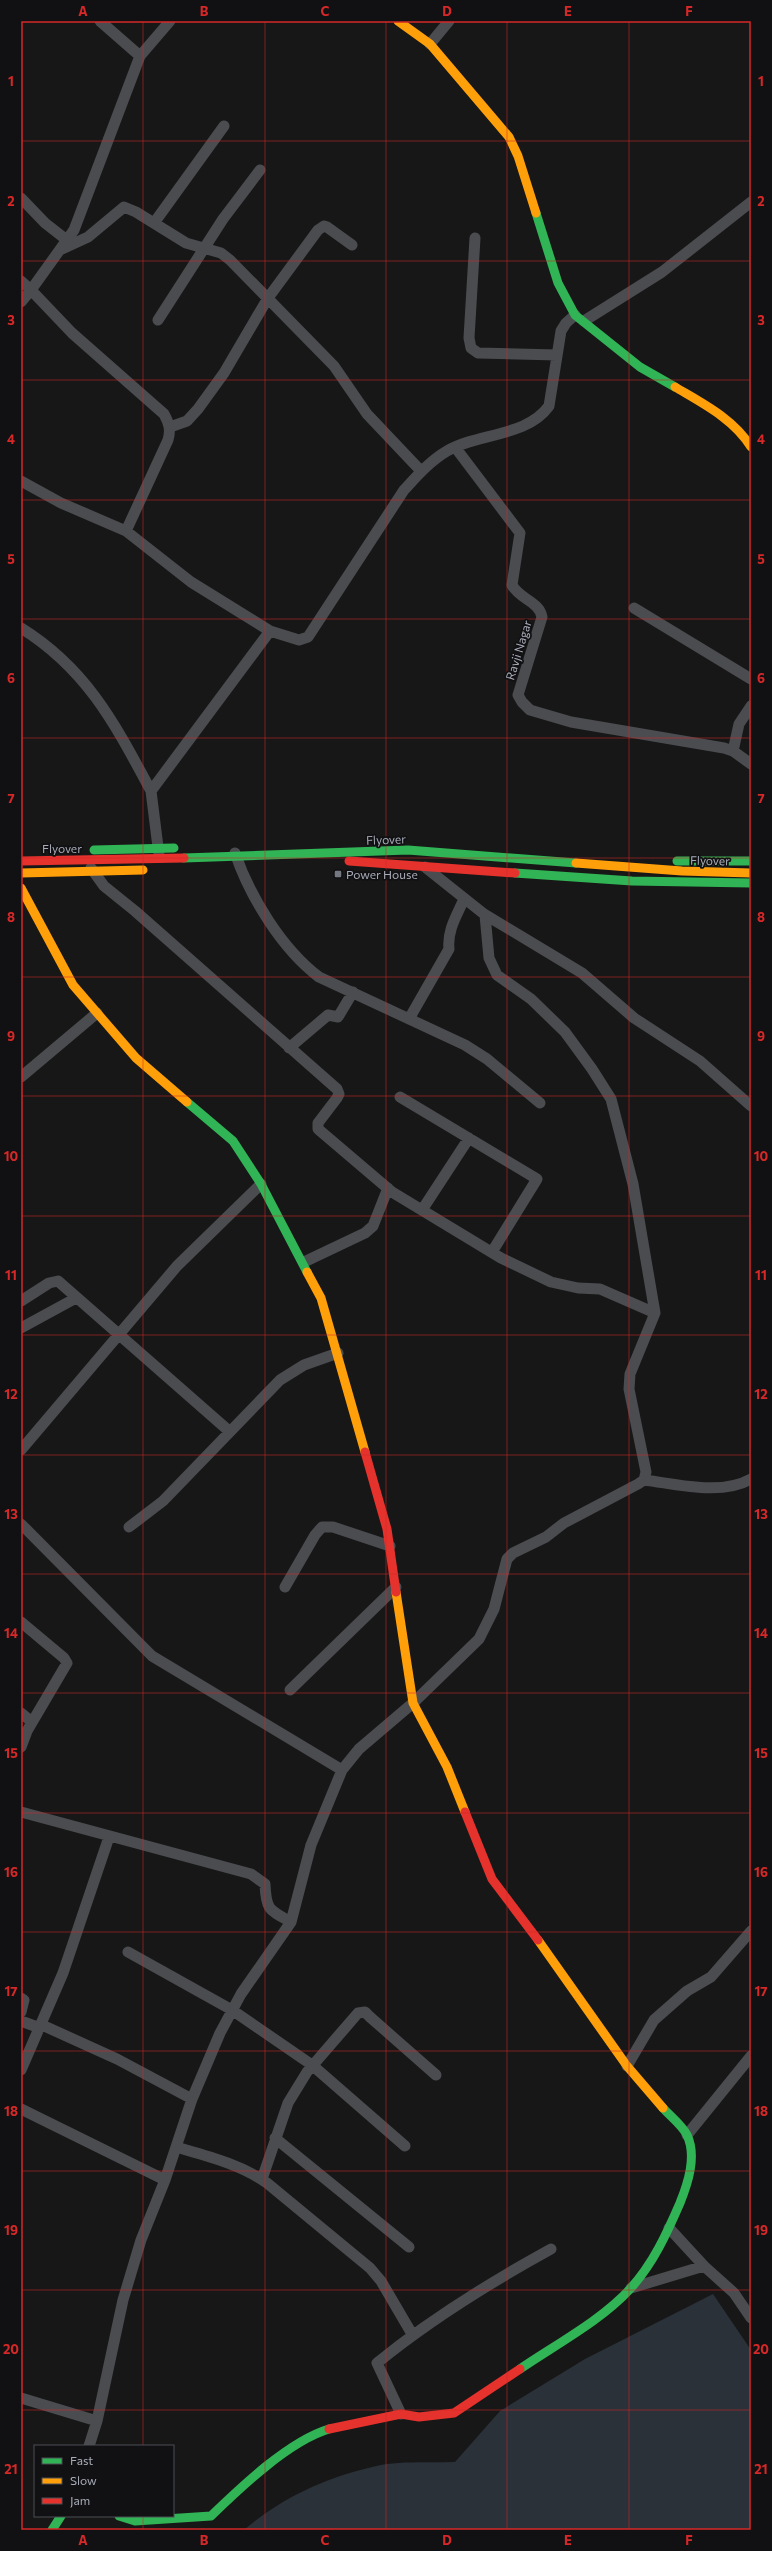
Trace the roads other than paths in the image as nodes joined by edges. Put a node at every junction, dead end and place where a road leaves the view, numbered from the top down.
1 (100, 21) edge
2 (170, 21) edge
3 (398, 21) edge
4 (449, 21) edge
5 (430, 44) junction
6 (140, 56) junction
7 (224, 126) dead end
8 (260, 170) dead end
9 (21, 198) edge
10 (751, 202) edge
11 (154, 223) junction
12 (475, 238) dead end
13 (65, 245) junction
14 (352, 245) dead end
15 (203, 248) junction
16 (21, 281) edge
17 (31, 290) junction
18 (268, 298) junction
19 (21, 302) edge
20 (580, 318) junction
21 (158, 320) dead end
22 (557, 355) junction
23 (170, 427) junction
24 (455, 447) junction
25 (751, 447) edge
26 (421, 471) junction
27 (21, 481) edge
28 (126, 531) junction
29 (634, 608) dead end
30 (21, 628) edge
31 (270, 631) junction
32 (751, 679) edge
33 (751, 706) edge
34 (733, 751) junction
35 (751, 764) edge
36 (151, 791) junction
37 (420, 844) junction
38 (233, 847) junction
39 (158, 849) junction
40 (85, 850) junction
41 (21, 852) edge
42 (21, 861) edge
43 (751, 861) edge
44 (282, 864) dead end
45 (422, 865) junction
46 (236, 866) junction
47 (252, 866) dead end
48 (157, 869) joint
49 (92, 872) junction
50 (21, 873) edge
51 (751, 873) edge
52 (751, 883) edge
53 (21, 888) edge
54 (464, 899) junction
55 (485, 915) junction
56 (353, 992) junction
57 (97, 1014) junction
58 (409, 1019) junction
59 (289, 1048) junction
60 (21, 1078) edge
61 (400, 1097) dead end
62 (540, 1103) dead end
63 (751, 1106) edge
64 (469, 1138) junction
65 (261, 1184) junction
66 (388, 1188) junction
67 (422, 1210) junction
68 (492, 1252) junction
69 (304, 1262) junction
70 (76, 1298) junction
71 (21, 1301) edge
72 (655, 1313) junction
73 (21, 1328) edge
74 (119, 1336) junction
75 (338, 1353) junction
76 (229, 1431) junction
77 (21, 1450) edge
78 (751, 1479) edge
79 (644, 1480) junction
80 (21, 1524) edge
81 (129, 1527) dead end
82 (390, 1546) junction
83 (285, 1587) dead end
84 (396, 1587) junction
85 (21, 1622) edge
86 (290, 1690) dead end
87 (413, 1702) junction
88 (21, 1713) edge
89 (32, 1722) junction
90 (21, 1747) edge
91 (342, 1770) junction
92 (21, 1812) edge
93 (109, 1837) junction
94 (292, 1922) junction
95 (751, 1931) edge
96 (128, 1952) dead end
97 (21, 1998) edge
98 (232, 2010) junction
99 (21, 2012) edge
100 (21, 2021) edge
101 (41, 2026) junction
102 (751, 2056) edge
103 (312, 2065) junction
104 (627, 2066) junction
105 (21, 2070) edge
106 (436, 2074) dead end
107 (192, 2099) junction
108 (21, 2109) edge
109 (687, 2135) junction
110 (275, 2138) junction
111 (405, 2146) dead end
112 (176, 2147) junction
113 (262, 2179) junction
114 (165, 2180) junction
115 (669, 2228) junction
116 (409, 2248) dead end
117 (551, 2249) dead end
118 (704, 2266) junction
119 (630, 2289) junction
120 (751, 2318) edge
121 (412, 2334) junction
122 (21, 2398) edge
123 (400, 2414) junction
124 (97, 2421) junction
125 (89, 2445) edge
126 (61, 2517) edge
127 (122, 2517) edge
128 (52, 2530) edge

1 - 6 street
2 - 6 street
3 - 5 main road
4 - 5 street
5 - 20 main road
6 - 13 street
7 - 11 street
8 - 15 street
9 - 13 street
10 - 20 street
11 - 13 street
11 - 15 street
12 - 22 street
13 - 17 street
14 - 18 street
15 - 18 street
15 - 21 street
16 - 17 street
17 - 19 street
17 - 23 street
18 - 23 street
18 - 26 street
20 - 22 street
20 - 25 main road
22 - 24 street
23 - 28 street
24 - 26 street
24 - 34 street, Ravji Nagar
26 - 31 street
27 - 28 street
28 - 31 street
29 - 32 street
30 - 36 street
31 - 36 street
33 - 34 street
34 - 35 street, Ravji Nagar
36 - 39 street
37 - 38 main road
37 - 43 main road
37 - 45 street
38 - 39 main road
38 - 46 street
39 - 40 main road
39 - 48 street
40 - 41 main road
40 - 49 street
42 - 51 main road, Flyover, bridge
44 - 45 main road
45 - 52 main road
45 - 54 street
46 - 47 main road
46 - 56 street
48 - 49 main road
49 - 50 main road
49 - 59 street
53 - 57 main road
54 - 55 street
54 - 58 street
55 - 63 street
55 - 72 street
56 - 58 street
56 - 59 street
57 - 60 street
57 - 65 main road
58 - 62 street
59 - 66 street
61 - 64 street
64 - 67 street
64 - 68 street
65 - 69 main road
65 - 74 street
66 - 67 street
66 - 69 street
67 - 68 street
68 - 72 street
69 - 75 main road
70 - 71 street
70 - 73 street
70 - 74 street
72 - 79 street
74 - 76 street
74 - 77 street
75 - 76 street
75 - 82 main road
76 - 81 street
78 - 79 street
79 - 87 street
80 - 91 street
82 - 83 street
82 - 84 main road
84 - 86 street
84 - 87 main road
85 - 89 street
87 - 91 street
87 - 104 main road
88 - 89 street
89 - 90 street
91 - 94 street
92 - 93 street
93 - 94 street
93 - 101 street
94 - 98 street
95 - 104 street
96 - 98 street
97 - 99 street
98 - 103 street
98 - 107 street
100 - 101 street
101 - 105 street
101 - 107 street
102 - 109 street
103 - 106 street
103 - 110 street
103 - 111 street
104 - 109 main road
107 - 112 street
108 - 114 street
109 - 115 main road
110 - 113 street
110 - 116 street
112 - 113 street
112 - 114 street
113 - 121 street
114 - 124 street
115 - 118 street
115 - 119 main road
117 - 121 street
118 - 119 street
118 - 120 street
119 - 123 main road
121 - 123 street
122 - 124 street
123 - 127 main road
124 - 125 street
126 - 128 main road

